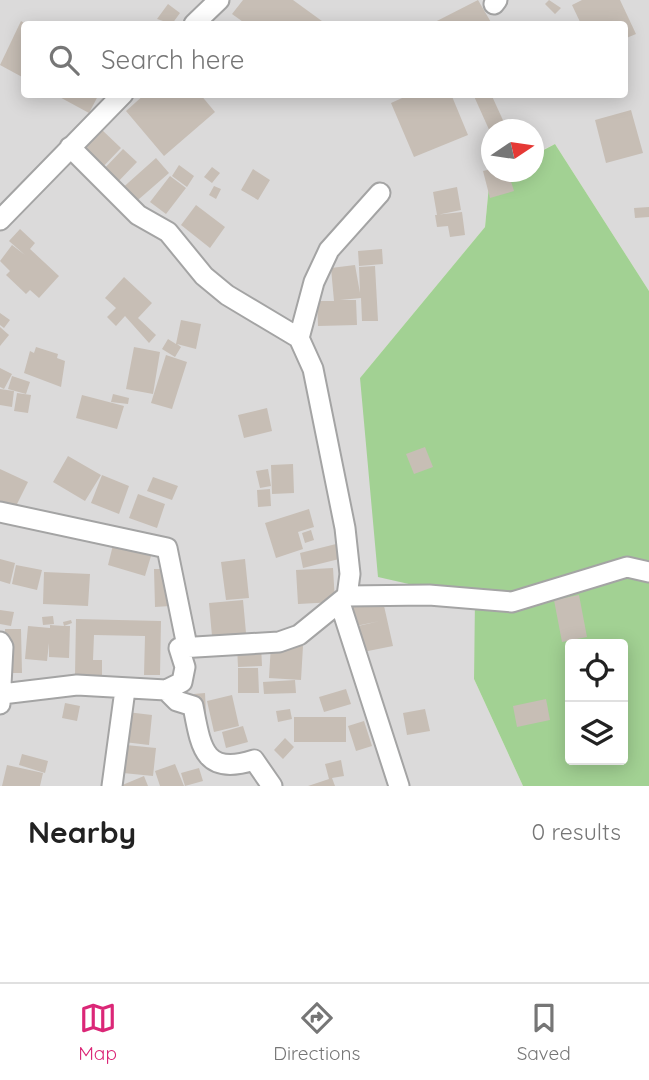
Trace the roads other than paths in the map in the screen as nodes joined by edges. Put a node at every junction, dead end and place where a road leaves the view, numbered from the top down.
1 (219, 0) edge
2 (197, 21) edge
3 (119, 98) edge
4 (70, 147) junction
5 (380, 193) dead end
6 (0, 220) edge
7 (299, 338) junction
8 (0, 512) edge
9 (649, 572) edge
10 (344, 600) junction
11 (0, 642) edge
12 (187, 646) junction
13 (125, 690) junction
14 (166, 690) junction
15 (1, 699) edge
16 (112, 786) edge
17 (272, 786) edge
18 (399, 786) edge

1 - 2 street
3 - 4 street
4 - 6 street
4 - 7 street
5 - 7 street
7 - 10 street
8 - 12 street
9 - 10 street
10 - 12 street
10 - 18 street
11 - 15 street
12 - 14 street
13 - 14 street
13 - 15 street
13 - 16 street
14 - 17 street

